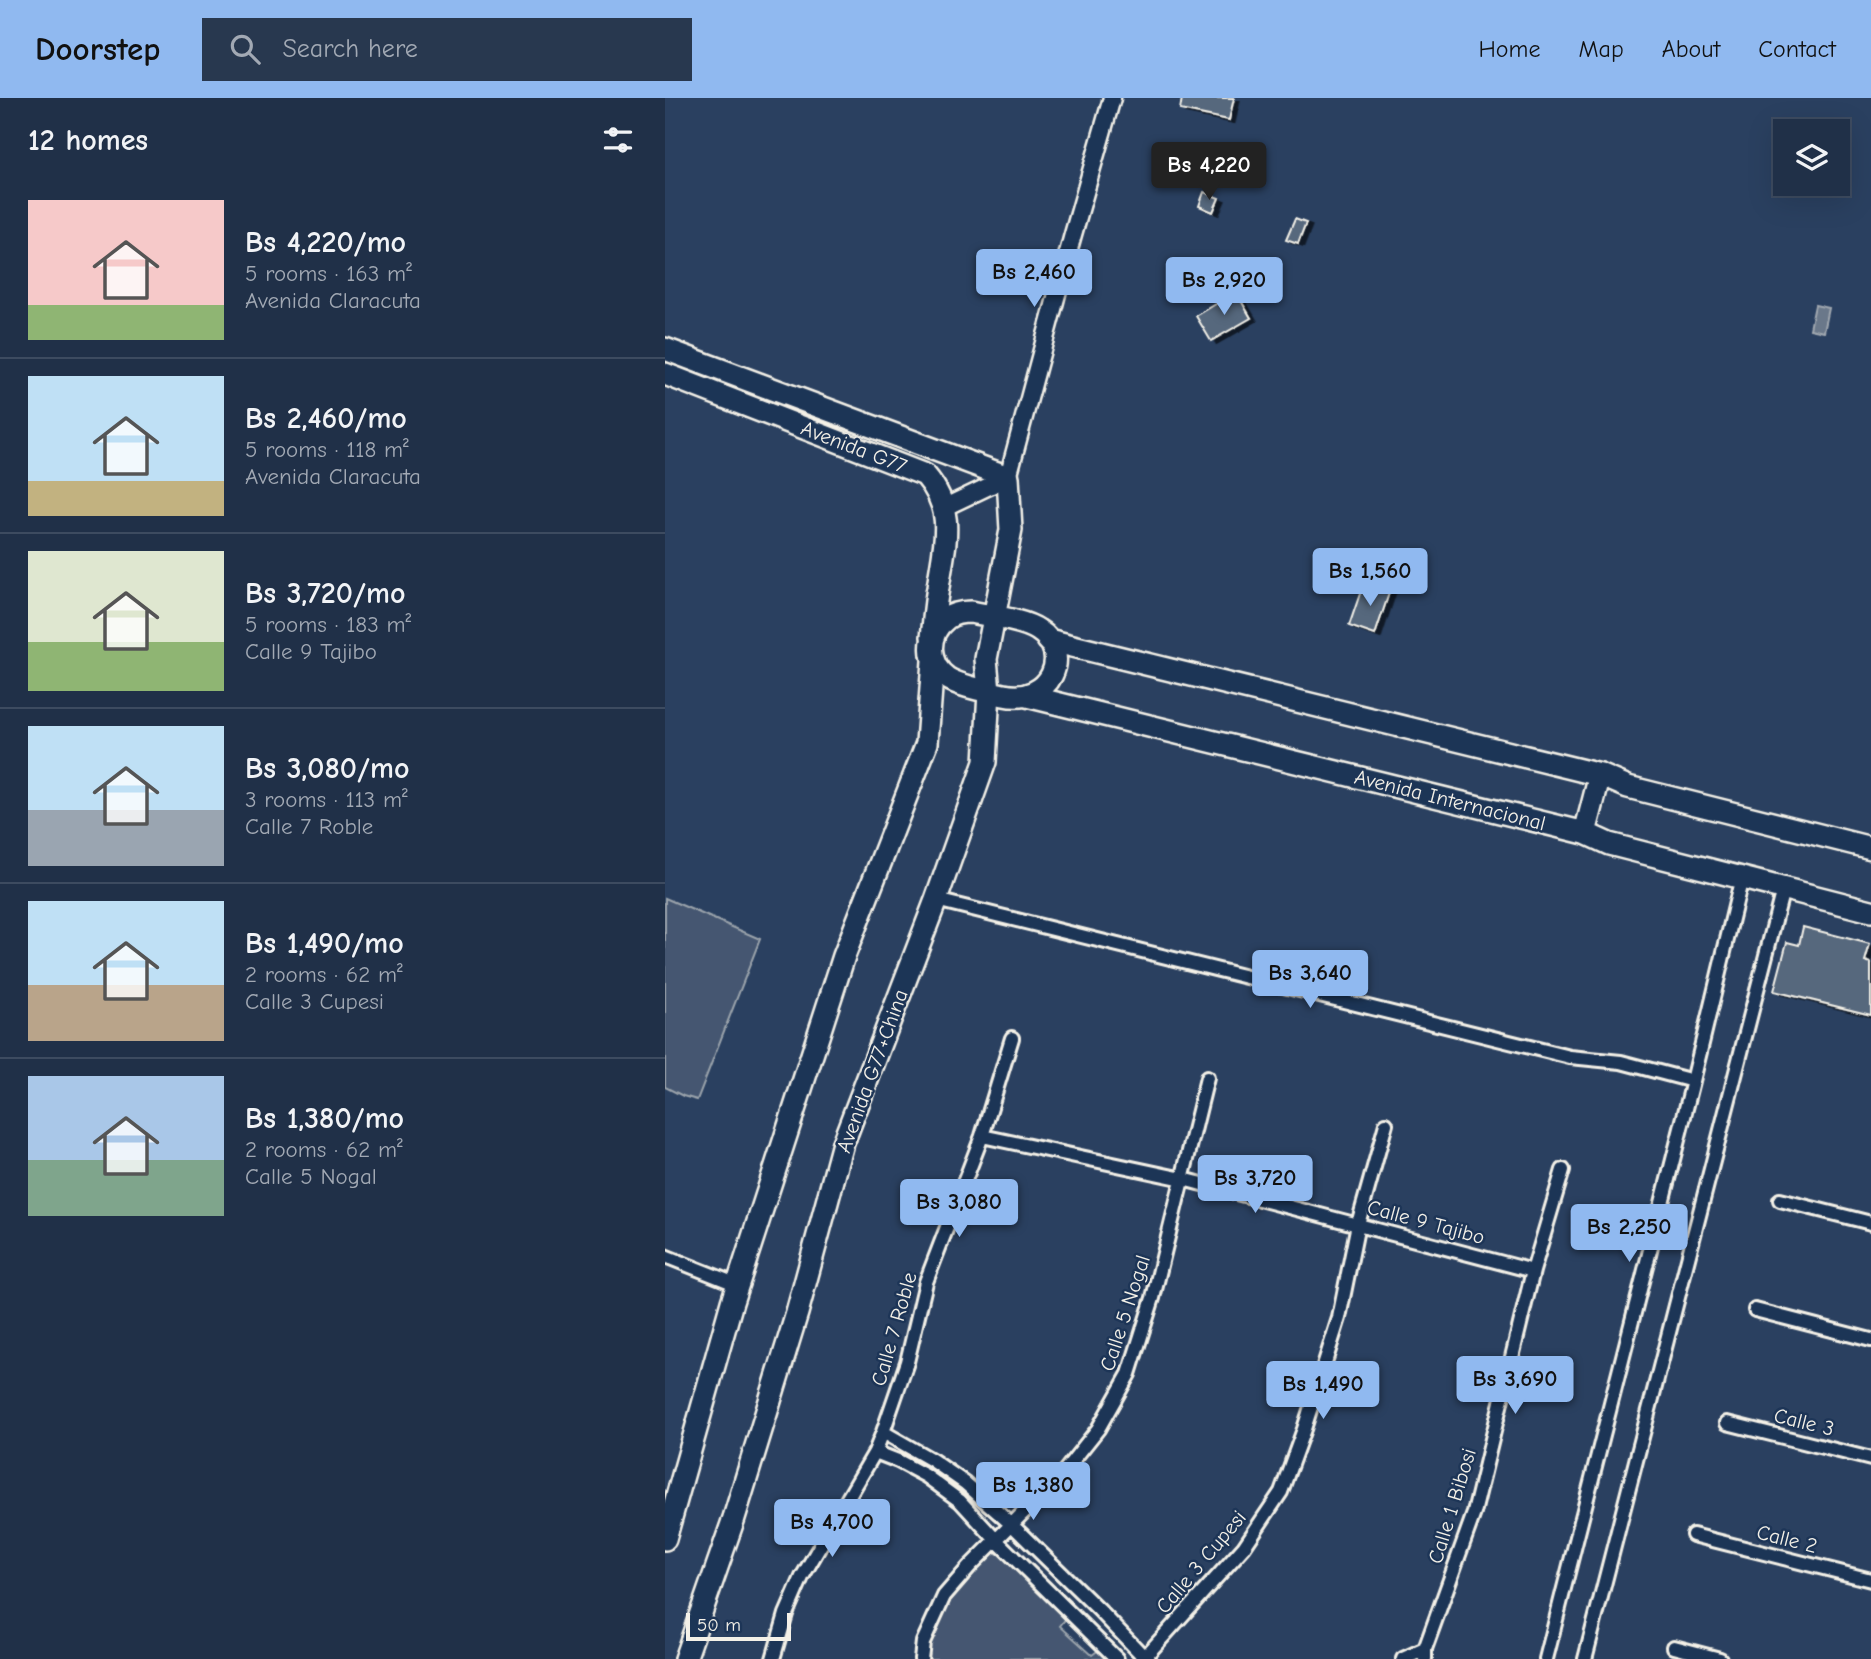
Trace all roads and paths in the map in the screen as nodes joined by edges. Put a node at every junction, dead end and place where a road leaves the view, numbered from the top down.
1 (1112, 98) edge
2 (665, 349) edge
3 (665, 374) edge
4 (1008, 477) junction
5 (943, 508) junction
6 (993, 617) junction
7 (933, 637) junction
8 (1048, 640) junction
9 (933, 661) junction
10 (989, 691) junction
11 (1027, 696) junction
12 (1601, 775) junction
13 (1585, 833) junction
14 (1871, 848) edge
15 (1742, 877) junction
16 (1783, 889) junction
17 (936, 900) junction
18 (1871, 911) edge
19 (1012, 1038) dead end
20 (1206, 1078) dead end
21 (1693, 1081) junction
22 (1386, 1124) dead end
23 (982, 1136) junction
24 (1563, 1170) dead end
25 (1183, 1179) junction
26 (1780, 1200) dead end
27 (1871, 1223) edge
28 (1358, 1224) junction
29 (665, 1256) edge
30 (1533, 1271) junction
31 (738, 1285) junction
32 (1755, 1310) dead end
33 (1871, 1340) edge
34 (1727, 1423) dead end
35 (883, 1432) junction
36 (875, 1452) junction
37 (1871, 1459) edge
38 (1012, 1525) junction
39 (666, 1530) edge
40 (1693, 1535) dead end
41 (996, 1539) junction
42 (1871, 1580) edge
43 (1674, 1647) dead end
44 (1425, 1654) edge
45 (685, 1659) edge
46 (773, 1659) edge
47 (921, 1659) edge
48 (1117, 1659) edge
49 (1145, 1659) edge
50 (1403, 1659) edge
51 (1546, 1659) edge
52 (1585, 1659) edge
53 (1720, 1659) edge

1 - 4 street
2 - 4 main road, Avenida G77
3 - 5 main road, Avenida G77
4 - 5 street
4 - 6 main road, Avenida G77+China
5 - 7 main road, Avenida G77
6 - 7 main road
6 - 8 main road
6 - 10 main road, Avenida G77+China
7 - 9 main road, Avenida G77
8 - 11 main road
8 - 12 main road
9 - 10 main road
9 - 31 main road
10 - 11 main road
10 - 17 main road, Avenida G77+China
11 - 13 main road, Avenida Internacional
12 - 13 main road
12 - 14 main road
13 - 15 main road, Avenida Internacional
15 - 16 main road, Avenida Internacional
15 - 21 street
16 - 18 main road, Avenida Internacional
16 - 52 street
17 - 21 street
17 - 45 main road, Avenida G77+China
19 - 23 street, Calle 7 Roble
20 - 25 street, Calle 5 Nogal
21 - 51 street
22 - 28 street, Calle 3 Cupesi
23 - 25 street, Calle 9 Tajibo
23 - 35 street, Calle 7 Roble
24 - 30 street, Calle 1 Bibosi
25 - 28 street, Calle 9 Tajibo
25 - 38 street, Calle 5 Nogal
26 - 27 street
28 - 30 street, Calle 9 Tajibo
28 - 49 street, Calle 3 Cupesi
29 - 31 street
30 - 44 street, Calle 1 Bibosi
31 - 39 main road
32 - 33 street
34 - 37 street, Calle 3
35 - 36 street, Calle 7 Roble
35 - 38 street
36 - 41 street
36 - 46 street, Calle 7 Roble
38 - 41 street, Calle 5 Nogal
38 - 49 street
40 - 42 street, Calle 2
41 - 47 street, Calle 5 Nogal
41 - 48 street
43 - 53 street
44 - 50 street, Calle 1 Bibosi

